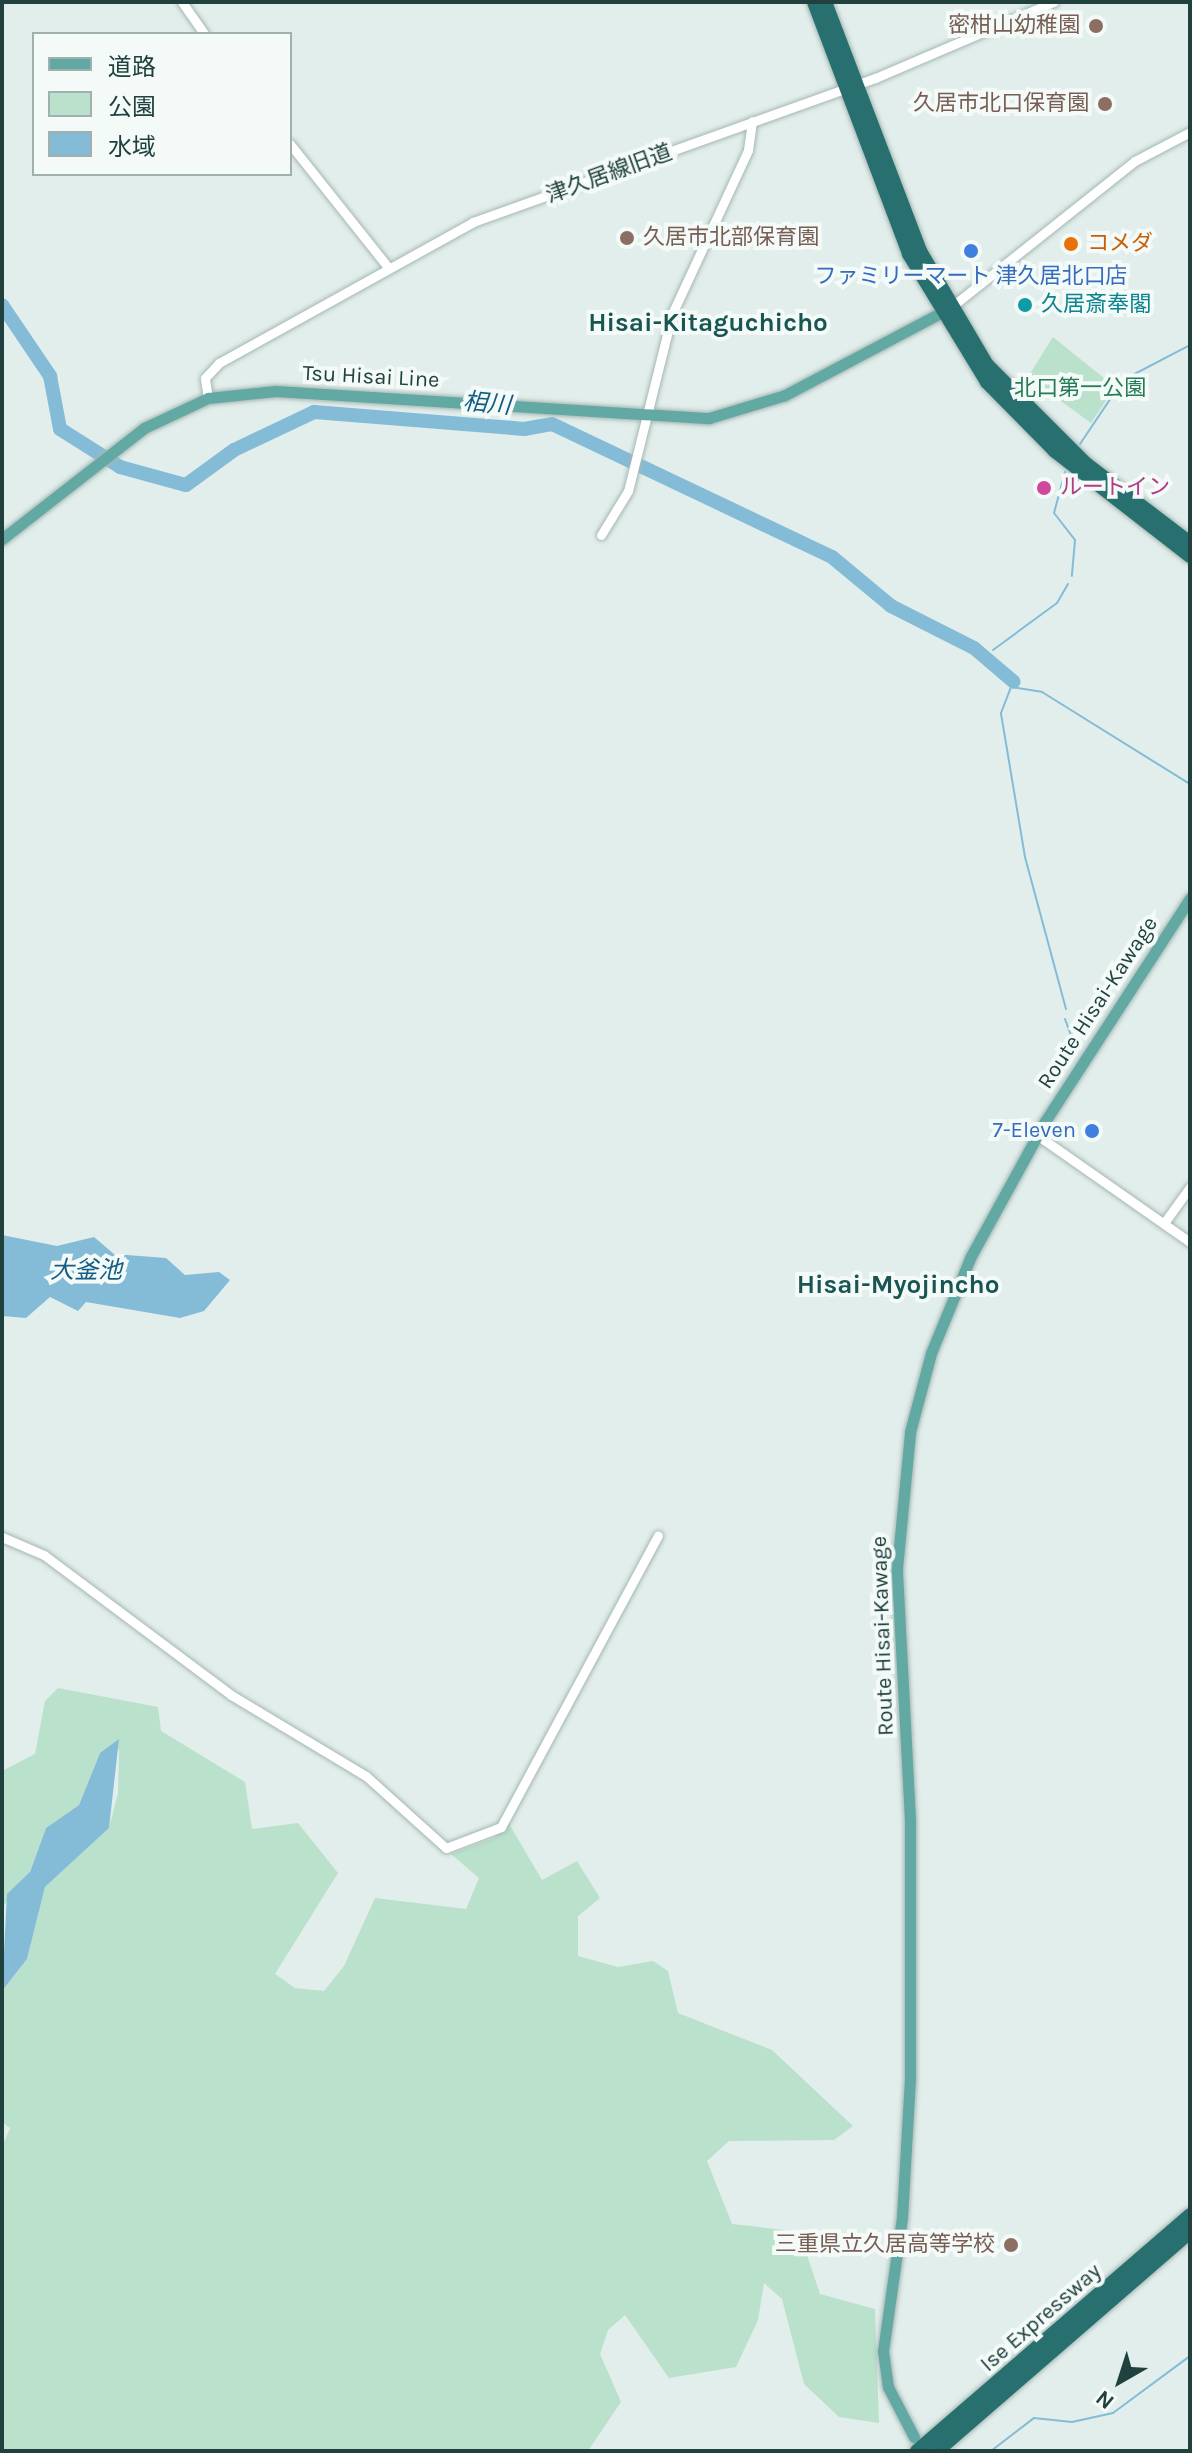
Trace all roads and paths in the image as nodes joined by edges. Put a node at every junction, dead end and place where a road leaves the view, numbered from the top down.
1 (182, 2) edge
2 (814, 2) edge
3 (825, 2) edge
4 (1053, 2) edge
5 (203, 32) edge
6 (852, 86) junction
7 (752, 121) junction
8 (1190, 132) edge
9 (292, 147) edge
10 (388, 267) junction
11 (945, 311) junction
12 (208, 398) junction
13 (643, 417) junction
14 (601, 535) dead end
15 (2, 539) edge
16 (1190, 543) edge
17 (1190, 556) edge
18 (1190, 898) edge
19 (1037, 1135) junction
20 (1190, 1187) edge
21 (1164, 1223) junction
22 (1190, 1242) edge
23 (658, 1536) dead end
24 (2, 1537) edge
25 (1190, 2215) edge
26 (1190, 2232) edge
27 (916, 2444) edge
28 (937, 2451) edge

1 - 5 street
2 - 6 highway
3 - 6 highway
4 - 6 street, 津久居線旧道
6 - 7 street, 津久居線旧道
6 - 11 highway
7 - 10 street, 津久居線旧道
7 - 13 street
8 - 11 street
9 - 10 street
10 - 12 street, 津久居線旧道
11 - 13 main road, Tsu Hisai Line
11 - 16 highway
11 - 17 highway
12 - 13 main road, Tsu Hisai Line
12 - 15 main road, Tsu Hisai Line
13 - 14 street
18 - 19 main road, Route Hisai-Kawage
19 - 21 street
19 - 27 main road, Route Hisai-Kawage
20 - 21 street
21 - 22 street
23 - 24 street
25 - 27 highway, Ise Expressway
26 - 28 highway, Ise Expressway

